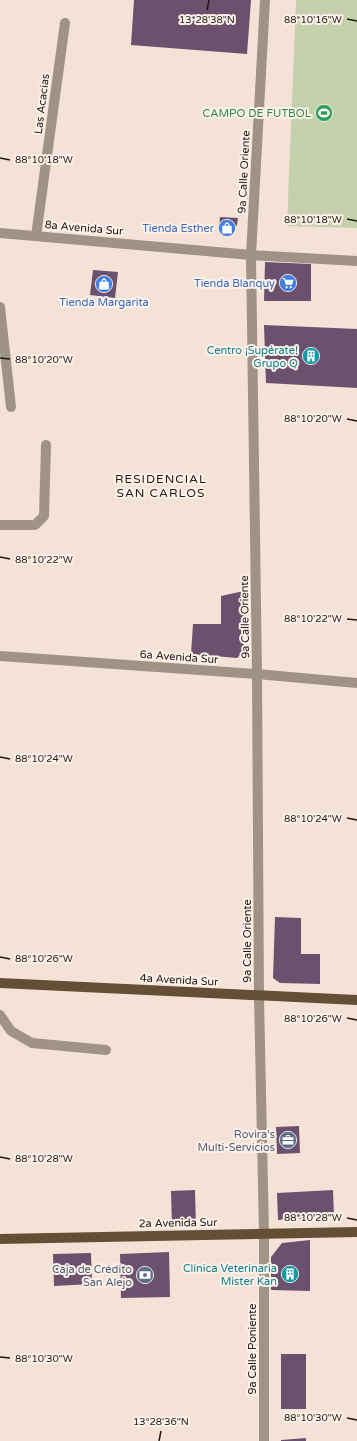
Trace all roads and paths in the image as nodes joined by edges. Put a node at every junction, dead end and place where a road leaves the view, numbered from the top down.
1 (265, 0) edge
2 (65, 23) dead end
3 (0, 233) edge
4 (36, 236) junction
5 (251, 255) junction
6 (357, 261) edge
7 (0, 307) edge
8 (11, 407) dead end
9 (46, 445) dead end
10 (0, 525) edge
11 (0, 656) edge
12 (257, 674) junction
13 (357, 683) edge
14 (0, 983) edge
15 (259, 997) junction
16 (357, 1000) edge
17 (0, 1015) edge
18 (106, 1050) dead end
19 (357, 1232) edge
20 (264, 1234) junction
21 (0, 1239) edge
22 (264, 1441) edge

1 - 5 street, 9a Calle Oriente
2 - 4 street, Las Acacias
3 - 4 street, 8a Avenida Sur
4 - 5 street, 8a Avenida Sur
5 - 6 street, 8a Avenida Sur
5 - 12 street, 9a Calle Oriente
7 - 8 street
9 - 10 street
11 - 12 street, 6a Avenida Sur
12 - 13 street, 6a Avenida Sur
12 - 15 street, 9a Calle Oriente
14 - 15 main road, 4a Avenida Sur
15 - 16 main road, 4a Avenida Sur
15 - 20 street, 9a Calle Oriente
17 - 18 street
19 - 20 main road, 2a Avenida Sur
20 - 21 main road, 2a Avenida Sur
20 - 22 street, 9a Calle Poniente

